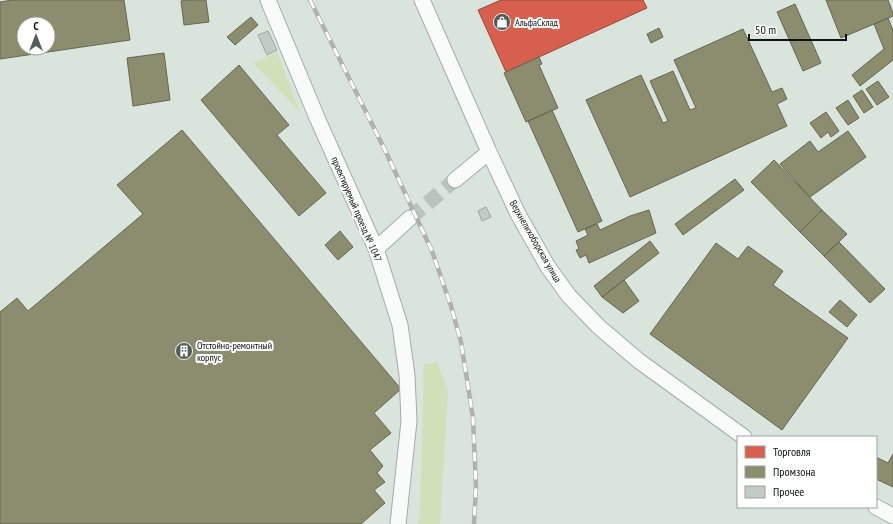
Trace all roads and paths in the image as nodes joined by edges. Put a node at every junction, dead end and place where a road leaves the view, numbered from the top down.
1 (268, 0) edge
2 (422, 0) edge
3 (489, 152) junction
4 (455, 180) tunnel mouth
5 (410, 218) tunnel mouth
6 (376, 249) junction
7 (743, 436) edge
8 (877, 508) edge
9 (893, 516) edge
10 (398, 524) edge

1 - 6 street, проектируемый проезд № 1047
2 - 3 street, Верхнелихоборская улица
3 - 4 street
3 - 7 street, Верхнелихоборская улица
5 - 6 street
6 - 10 street, проектируемый проезд № 1047
8 - 9 street

